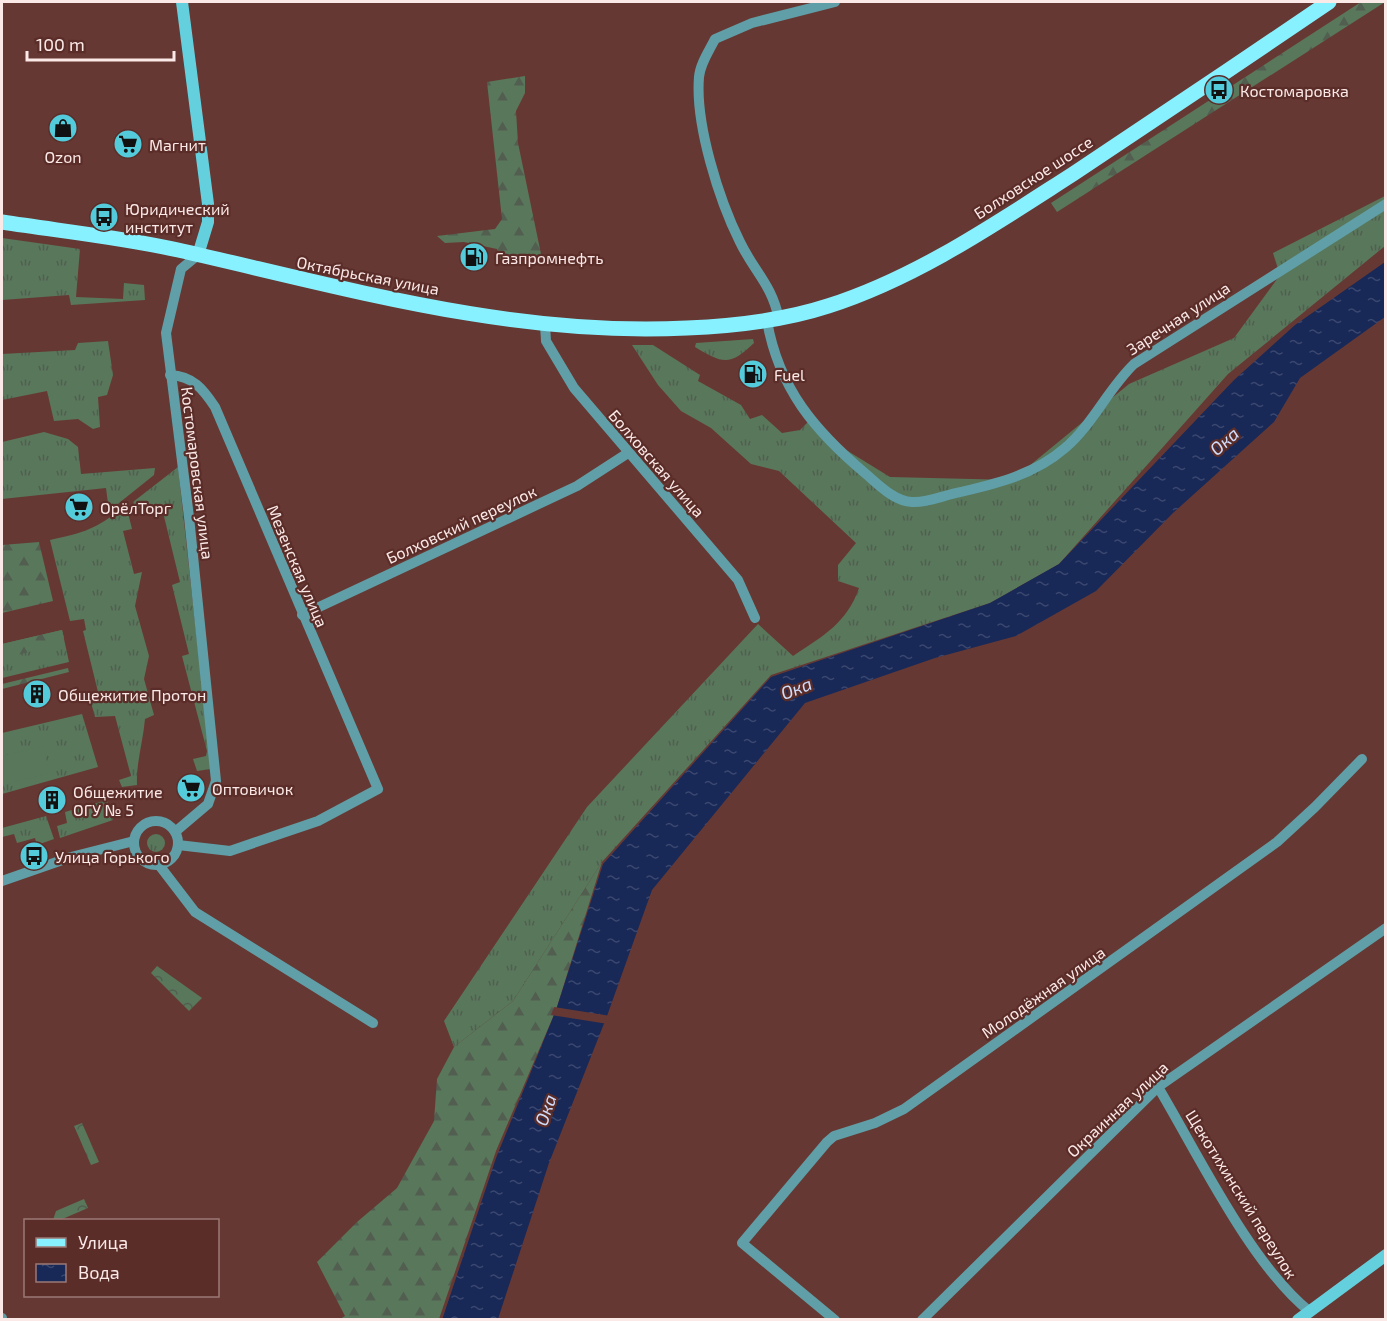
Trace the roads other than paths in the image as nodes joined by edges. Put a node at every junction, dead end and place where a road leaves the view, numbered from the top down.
1 (182, 2) edge
2 (835, 2) edge
3 (1329, 2) edge
4 (1386, 204) edge
5 (2, 222) edge
6 (198, 255) junction
7 (773, 320) junction
8 (545, 325) junction
9 (731, 326) joint
10 (170, 375) junction
11 (628, 453) junction
12 (302, 615) junction
13 (755, 618) dead end
14 (1362, 759) dead end
15 (175, 832) junction
16 (134, 841) junction
17 (178, 845) junction
18 (159, 865) junction
19 (2, 881) edge
20 (1386, 928) edge
21 (373, 1023) dead end
22 (1158, 1087) junction
23 (1386, 1255) edge
24 (1313, 1316) edge
25 (835, 1320) edge
26 (922, 1320) edge
27 (1298, 1320) edge

1 - 6 main road
2 - 7 street, Заречная улица
3 - 7 main road, Болховское шоссе
4 - 7 street, Заречная улица
5 - 6 main road, Октябрьская улица
6 - 8 main road, Октябрьская улица
6 - 10 street, Костомаровская улица
7 - 9 main road, Болховское шоссе
8 - 9 main road, Октябрьская улица
8 - 11 street, Болховская улица
10 - 12 street, Мезенская улица
10 - 15 street, Костомаровская улица
11 - 12 street, Болховский переулок
11 - 13 street, Болховская улица
12 - 17 street, Мезенская улица
14 - 25 street, Молодёжная улица
15 - 16 street
15 - 17 street
16 - 18 street
16 - 19 street
17 - 18 street
18 - 21 street
20 - 22 street, Окраинная улица
22 - 24 street, Щекотихинский переулок
22 - 26 street, Окраинная улица
23 - 24 main road
24 - 27 main road

